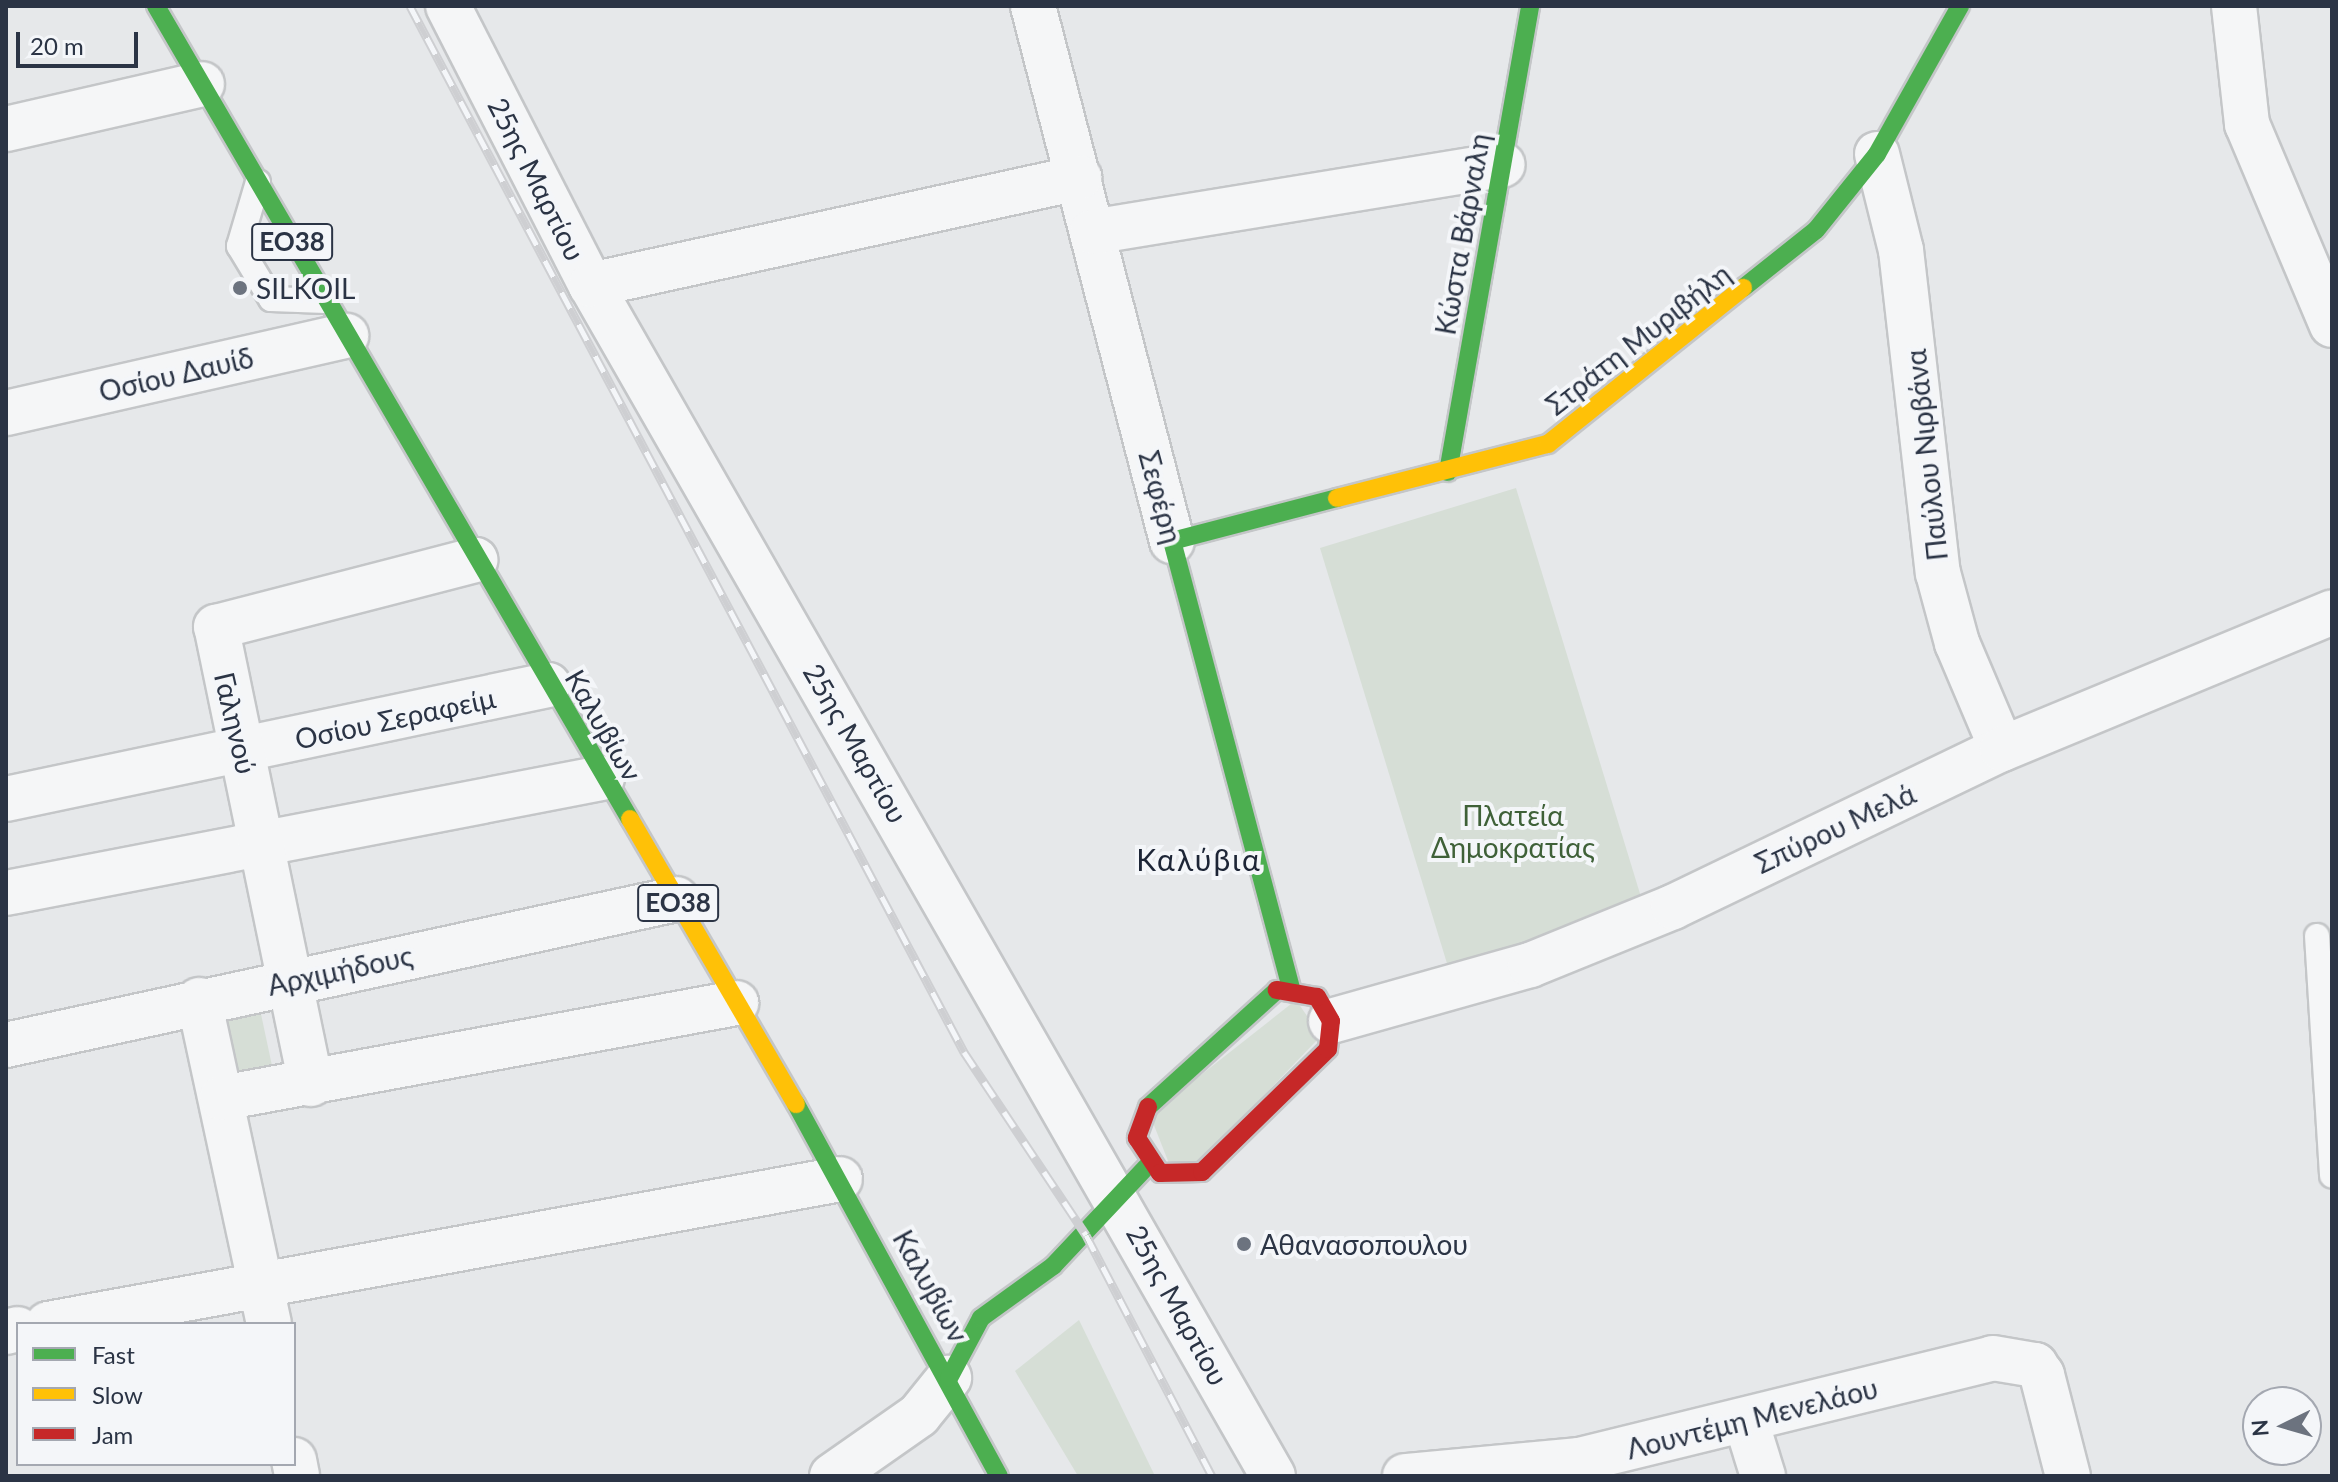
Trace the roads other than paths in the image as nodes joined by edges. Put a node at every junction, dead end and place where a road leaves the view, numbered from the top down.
1 (156, 6) edge
2 (448, 6) edge
3 (1033, 6) edge
4 (1530, 6) edge
5 (1960, 6) edge
6 (2234, 6) edge
7 (202, 84) junction
8 (6, 129) edge
9 (1877, 154) junction
10 (1503, 165) junction
11 (1079, 178) junction
12 (258, 182) junction
13 (1092, 232) junction
14 (591, 285) junction
15 (336, 319) junction
16 (2332, 325) edge
17 (6, 413) edge
18 (1448, 472) junction
19 (1172, 541) junction
20 (476, 560) junction
21 (2332, 612) edge
22 (548, 685) junction
23 (2002, 749) junction
24 (243, 750) junction
25 (602, 778) junction
26 (6, 799) edge
27 (263, 843) junction
28 (6, 893) edge
29 (676, 899) junction
30 (2317, 936) dead end
31 (293, 980) junction
32 (1291, 988) junction
33 (199, 1000) junction
34 (736, 1003) junction
35 (1331, 1021) junction
36 (6, 1045) edge
37 (311, 1084) junction
38 (222, 1098) junction
39 (1149, 1164) junction
40 (2332, 1176) edge
41 (840, 1179) junction
42 (1119, 1199) junction
43 (265, 1304) edge
44 (70, 1322) edge
45 (949, 1378) junction
46 (1746, 1421) junction
47 (832, 1476) edge
48 (999, 1476) edge
49 (1273, 1476) edge
50 (1405, 1476) edge
51 (1763, 1476) edge
52 (2068, 1476) edge

1 - 7 street, Καλυβίων / ΕΟ38
2 - 14 street, 25ης Μαρτίου
3 - 11 street, Σεφέρη
4 - 10 street, Κώστα Βάρναλη
5 - 9 street, Στράτη Μυριβήλη
6 - 16 street
7 - 8 street
7 - 12 street, Καλυβίων / ΕΟ38
9 - 18 street, Στράτη Μυριβήλη
9 - 23 street, Παύλου Νιρβάνα
10 - 13 street
10 - 18 street, Κώστα Βάρναλη
11 - 13 street, Σεφέρη
11 - 14 street
12 - 15 street, Καλυβίων / ΕΟ38
12 - 15 lane
13 - 19 street, Σεφέρη
14 - 42 street, 25ης Μαρτίου
15 - 17 street, Οσίου Δαυίδ
15 - 20 street, Καλυβίων / ΕΟ38
18 - 19 street, Στράτη Μυριβήλη
19 - 32 street, Σεφέρη
20 - 22 street, Καλυβίων / ΕΟ38
20 - 24 street, Γαληνού
21 - 23 street, Σπύρου Μελά
22 - 24 street, Οσίου Σεραφείμ
22 - 25 street, Καλυβίων / ΕΟ38
23 - 35 street, Σπύρου Μελά
24 - 26 street, Οσίου Σεραφείμ
24 - 27 street, Γαληνού
25 - 27 street
25 - 29 street, Καλυβίων / ΕΟ38
27 - 28 street
27 - 31 street, Γαληνού
29 - 31 street, Αρχιμήδους
29 - 34 street, Καλυβίων / ΕΟ38
30 - 40 lane
31 - 33 street, Αρχιμήδους
31 - 37 street, Γαληνού
32 - 35 street
32 - 39 street
33 - 36 street, Αρχιμήδους
33 - 38 street
34 - 37 street
34 - 41 street, Καλυβίων / ΕΟ38
35 - 39 street
37 - 38 street
38 - 43 street
39 - 42 street
41 - 43 street
41 - 45 street, Καλυβίων / ΕΟ38
42 - 45 street
42 - 49 street, 25ης Μαρτίου
43 - 44 street
45 - 47 street
45 - 48 street, Καλυβίων / ΕΟ38
46 - 50 street, Λουντέμη Μενελάου
46 - 51 street
46 - 52 street, Λουντέμη Μενελάου

